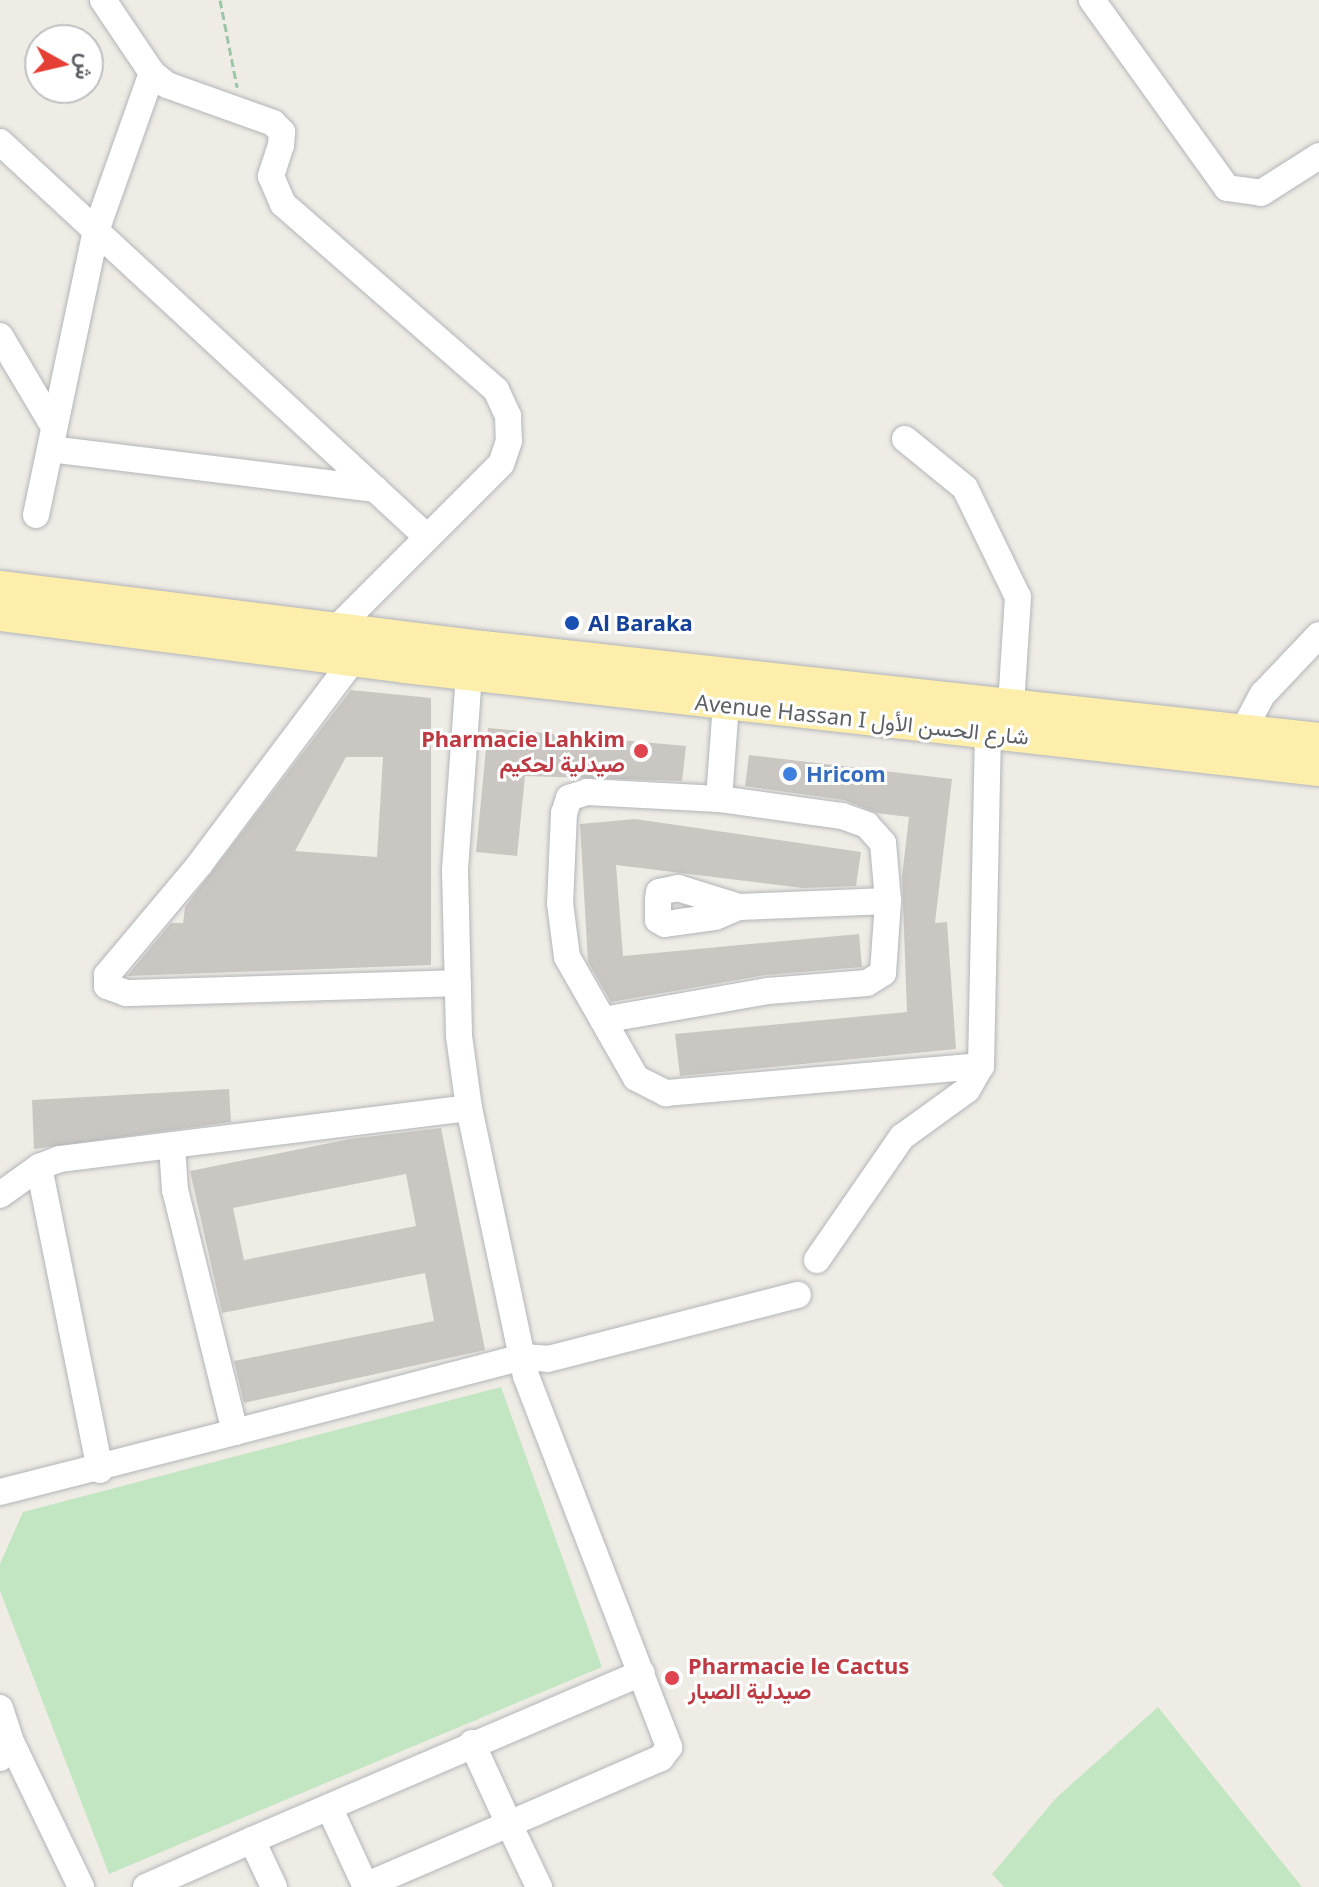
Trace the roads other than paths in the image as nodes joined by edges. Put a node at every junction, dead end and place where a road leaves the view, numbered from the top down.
1 (103, 0) edge
2 (1092, 0) edge
3 (152, 73) junction
4 (0, 142) edge
5 (1319, 156) edge
6 (96, 231) junction
7 (0, 336) edge
8 (52, 438) junction
9 (905, 439) dead end
10 (376, 489) junction
11 (36, 515) dead end
12 (427, 537) junction
13 (0, 587) edge
14 (0, 615) edge
15 (337, 628) junction
16 (1319, 635) edge
17 (353, 660) junction
18 (469, 674) junction
19 (726, 704) junction
20 (1011, 706) junction
21 (1244, 729) junction
22 (988, 734) junction
23 (1319, 739) edge
24 (1319, 770) edge
25 (719, 799) junction
26 (888, 901) junction
27 (739, 907) dead end
28 (458, 983) junction
29 (603, 1020) junction
30 (981, 1066) junction
31 (469, 1108) junction
32 (172, 1146) junction
33 (39, 1167) junction
34 (0, 1195) edge
35 (817, 1260) dead end
36 (798, 1295) dead end
37 (522, 1357) junction
38 (235, 1432) junction
39 (100, 1470) junction
40 (0, 1492) edge
41 (642, 1673) junction
42 (0, 1708) edge
43 (472, 1743) junction
44 (6, 1751) edge
45 (329, 1807) junction
46 (509, 1824) junction
47 (252, 1840) junction
48 (365, 1886) edge
49 (81, 1887) edge
50 (146, 1887) edge
51 (274, 1887) edge
52 (539, 1887) edge

1 - 3 street
2 - 5 street
3 - 6 street
3 - 12 street
4 - 6 street
6 - 8 street
6 - 10 street
7 - 8 street
8 - 10 street
8 - 11 street
9 - 20 street
10 - 12 street
12 - 15 street
13 - 15 main road
14 - 17 main road, Avenue Hassan I شارع الحسن الأول
15 - 20 main road
16 - 21 street
17 - 18 main road, Avenue Hassan I شارع الحسن الأول
17 - 28 street
18 - 19 main road, Avenue Hassan I شارع الحسن الأول
18 - 28 street
19 - 22 main road, Avenue Hassan I شارع الحسن الأول
19 - 25 street
20 - 21 main road
21 - 23 main road
22 - 24 main road, Avenue Hassan I شارع الحسن الأول
22 - 30 street
25 - 26 street
25 - 29 street
26 - 27 street
26 - 29 street
28 - 31 street
29 - 30 street
30 - 35 street
31 - 32 street
31 - 37 street
32 - 33 street
32 - 38 street
33 - 34 street
33 - 39 street
36 - 37 street
37 - 38 street
37 - 41 street
38 - 39 street
39 - 40 street
41 - 43 street
41 - 46 street
42 - 44 street
43 - 45 street
43 - 46 street
44 - 49 street
45 - 47 street
45 - 48 street
46 - 48 street
46 - 52 street
47 - 50 street
47 - 51 street

